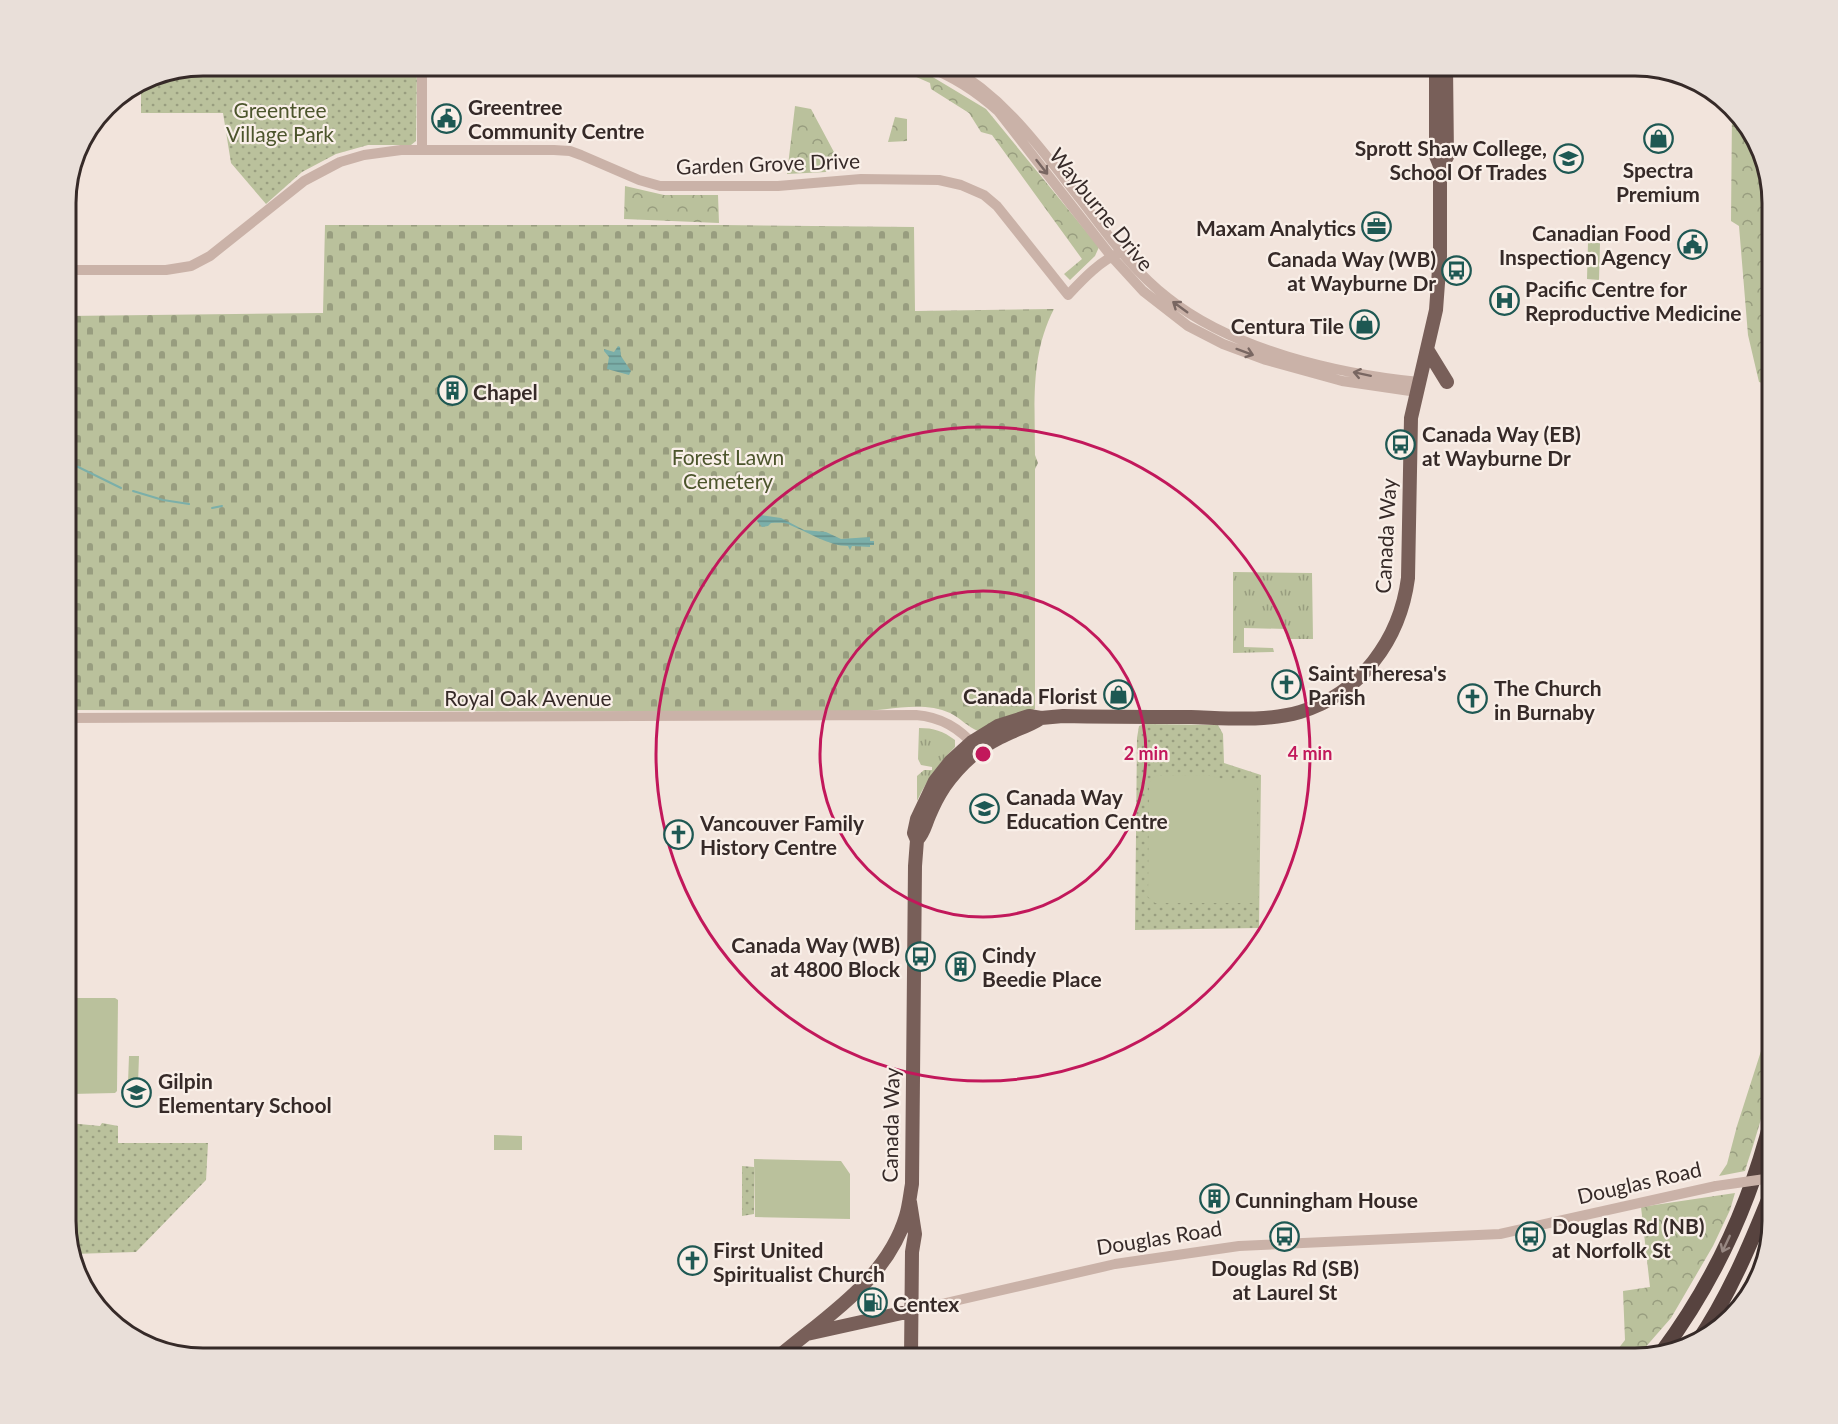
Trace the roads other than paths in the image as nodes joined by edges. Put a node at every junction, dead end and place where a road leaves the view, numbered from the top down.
1 (422, 77) edge
2 (946, 77) edge
3 (965, 77) edge
4 (1436, 77) edge
5 (1446, 77) edge
6 (1009, 117) junction
7 (422, 150) junction
8 (1440, 166) junction
9 (1116, 254) junction
10 (77, 270) edge
11 (1428, 351) junction
12 (1448, 382) dead end
13 (1418, 387) junction
14 (77, 718) edge
15 (975, 746) junction
16 (1762, 1152) edge
17 (1762, 1179) edge
18 (909, 1198) junction
19 (1762, 1216) edge
20 (900, 1232) junction
21 (912, 1252) junction
22 (910, 1311) junction
23 (1708, 1324) edge
24 (806, 1334) junction
25 (1668, 1343) edge
26 (789, 1348) edge
27 (911, 1348) edge

1 - 7 street
2 - 6 street, Wayburne Drive
3 - 6 street, Wayburne Drive
4 - 8 main road, Canada Way
5 - 8 main road, Canada Way
6 - 9 street, Wayburne Drive
7 - 9 street, Garden Grove Drive
7 - 10 street, Garden Grove Drive
8 - 11 main road, Canada Way
9 - 13 street, Wayburne Drive
11 - 12 main road
11 - 13 main road, Canada Way
13 - 15 main road, Canada Way
14 - 15 street, Royal Oak Avenue
15 - 18 main road, Canada Way
16 -> 25 highway
17 - 22 street, Douglas Road, bridge
18 - 20 main road, Canada Way
18 - 21 main road
19 - 23 highway
20 - 21 main road
20 - 24 main road, Canada Way
21 - 22 main road
22 - 24 main road, Douglas Road
22 - 27 main road
24 - 26 main road, Canada Way

